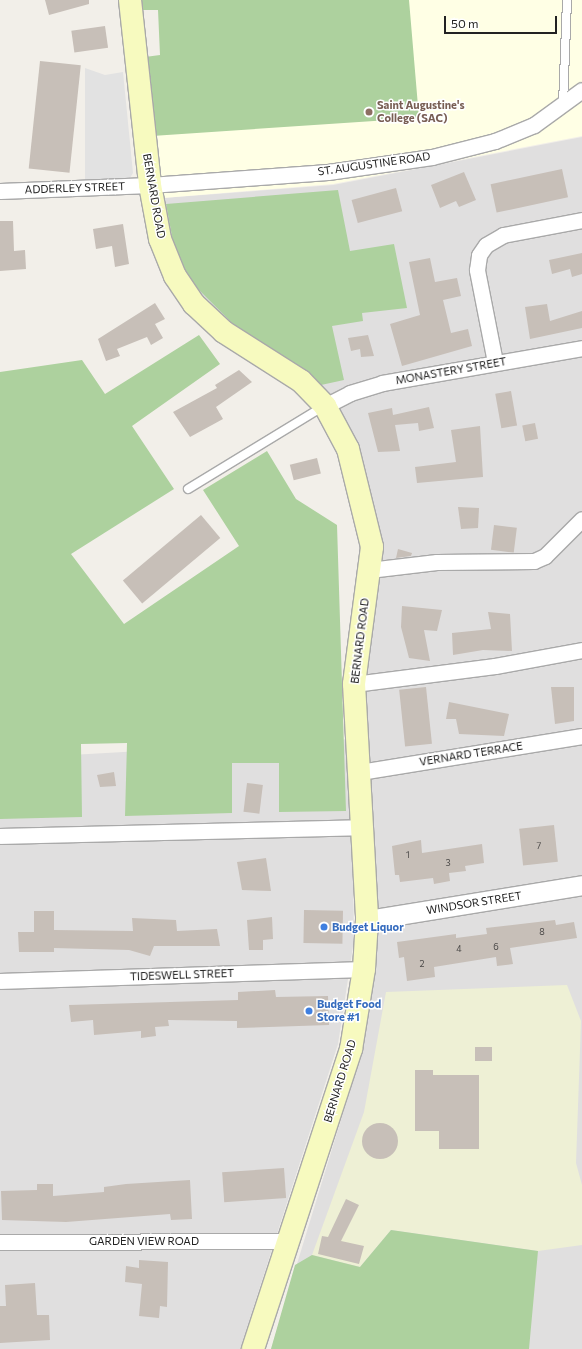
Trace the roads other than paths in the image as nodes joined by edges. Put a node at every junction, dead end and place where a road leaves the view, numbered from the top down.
1 (130, 0) edge
2 (567, 0) edge
3 (582, 90) edge
4 (563, 105) junction
5 (150, 185) junction
6 (0, 191) edge
7 (582, 220) edge
8 (582, 348) edge
9 (494, 362) junction
10 (325, 406) junction
11 (188, 489) dead end
12 (582, 519) edge
13 (369, 570) junction
14 (582, 650) edge
15 (354, 684) junction
16 (582, 736) edge
17 (360, 772) junction
18 (362, 827) junction
19 (0, 836) edge
20 (582, 885) edge
21 (367, 920) junction
22 (364, 969) junction
23 (0, 981) edge
24 (289, 1241) junction
25 (0, 1242) edge
26 (253, 1349) edge

1 - 5 main road, BERNARD ROAD
2 - 4 lane
3 - 4 street, ST. AUGUSTINE ROAD
4 - 5 street, ST. AUGUSTINE ROAD
5 - 6 street, ADDERLEY STREET
5 - 10 main road, BERNARD ROAD
7 - 9 street
8 - 9 street, MONASTERY STREET
9 - 10 street, MONASTERY STREET
10 - 11 lane
10 - 13 main road, BERNARD ROAD
12 - 13 street
13 - 15 main road, BERNARD ROAD
14 - 15 street
15 - 17 main road, BERNARD ROAD
16 - 17 street, VERNARD TERRACE
17 - 18 main road, BERNARD ROAD
18 - 19 street
18 - 21 main road, BERNARD ROAD
20 - 21 street, WINDSOR STREET
21 - 22 main road, BERNARD ROAD
22 - 23 street, TIDESWELL STREET
22 - 24 main road, BERNARD ROAD
24 - 25 street, GARDEN VIEW ROAD
24 - 26 main road, BERNARD ROAD

